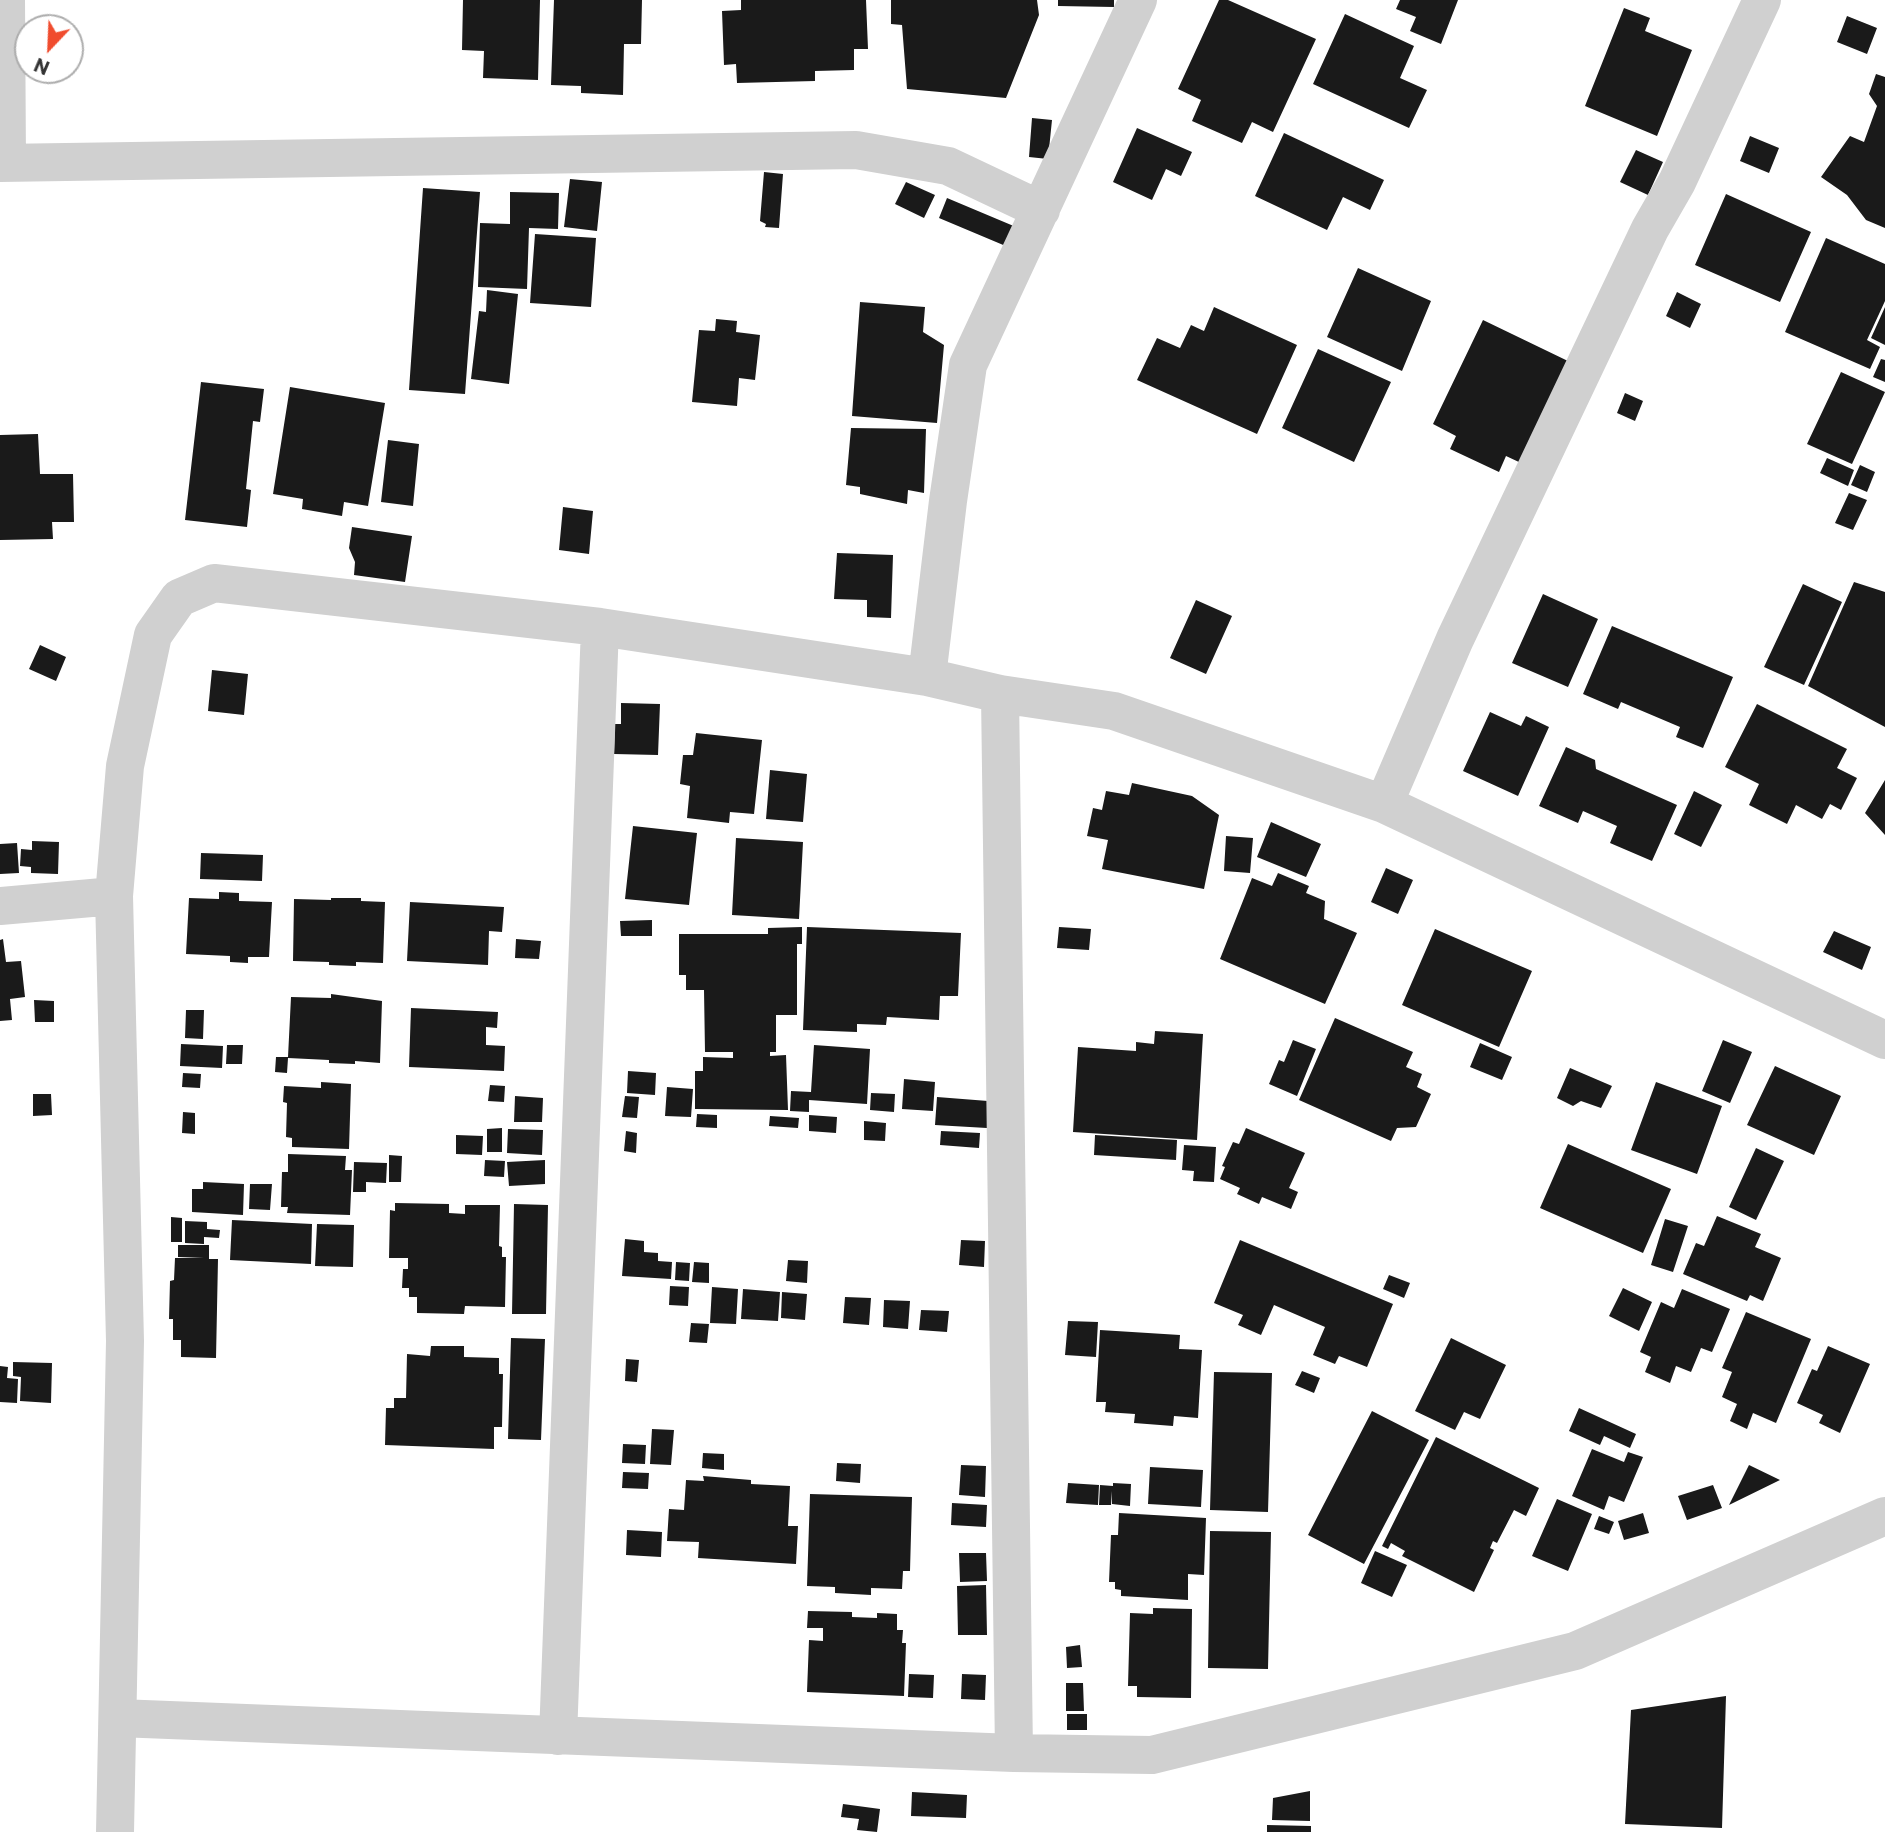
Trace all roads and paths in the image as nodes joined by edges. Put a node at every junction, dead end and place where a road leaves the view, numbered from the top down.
1 (6, 0) edge
2 (1138, 0) edge
3 (1762, 0) edge
4 (3, 162) edge
5 (1041, 210) junction
6 (600, 627) junction
7 (928, 677) junction
8 (1000, 694) junction
9 (1384, 804) junction
10 (114, 896) junction
11 (0, 906) edge
12 (1883, 1035) edge
13 (1885, 1516) edge
14 (118, 1718) junction
15 (558, 1736) junction
16 (1014, 1754) junction
17 (116, 1832) edge

1 - 4 street
2 - 5 street
3 - 9 street
4 - 5 street
5 - 7 street
6 - 7 street
6 - 10 street
6 - 15 street
7 - 8 street
8 - 9 street
8 - 16 street
9 - 12 street
10 - 11 street
10 - 14 street
13 - 16 street
14 - 15 street
14 - 17 street
15 - 16 street

